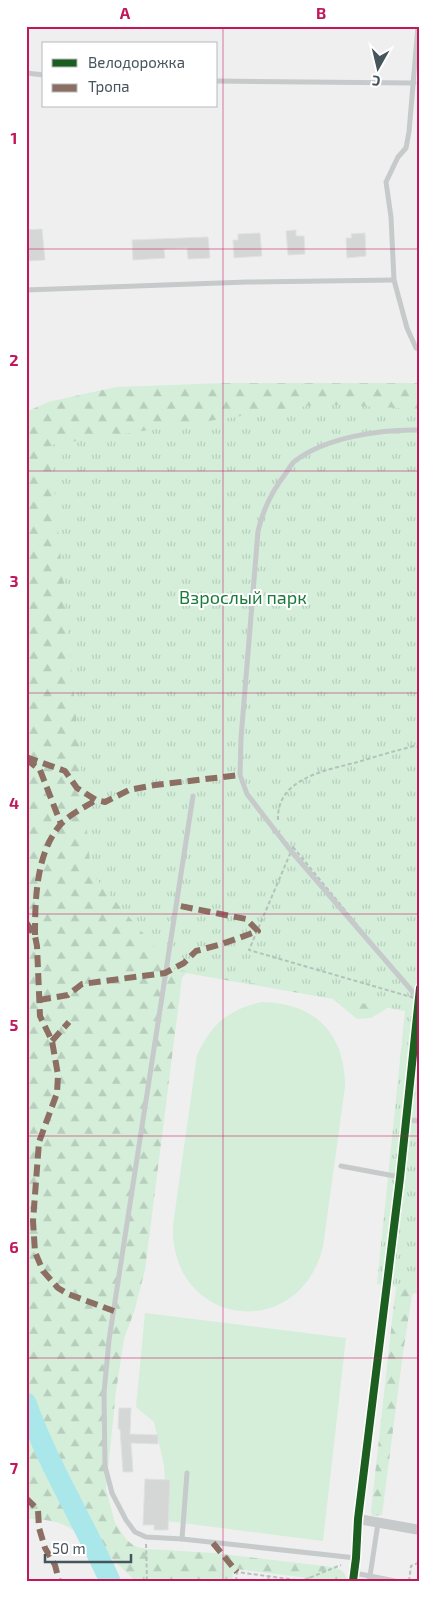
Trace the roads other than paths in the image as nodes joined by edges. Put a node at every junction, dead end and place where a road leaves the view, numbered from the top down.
1 (418, 26) edge
2 (26, 73) edge
3 (42, 75) edge
4 (218, 81) edge
5 (414, 83) junction
6 (394, 280) junction
7 (26, 290) edge
8 (420, 350) edge
9 (420, 430) edge
10 (193, 796) dead end
11 (420, 988) edge
12 (418, 999) junction
13 (417, 1031) edge
14 (406, 1120) junction
15 (420, 1121) edge
16 (341, 1166) dead end
17 (400, 1178) junction
18 (188, 1474) dead end
19 (358, 1519) junction
20 (378, 1523) junction
21 (420, 1530) edge
22 (182, 1539) junction
23 (356, 1558) junction
24 (354, 1577) edge
25 (370, 1578) edge
26 (395, 1581) edge

1 - 5 lane
2 - 3 lane
4 - 5 lane
5 - 6 lane
6 - 7 lane
6 - 8 lane
9 - 12 lane
10 - 22 lane
11 - 12 street
12 - 13 street
13 - 14 street
14 - 15 lane
14 - 17 street
16 - 17 lane
17 - 19 street
18 - 22 lane
19 - 20 street
19 - 23 street
20 - 21 street
20 - 25 lane
22 - 23 lane
23 - 24 street
24 - 25 lane
25 - 26 lane

